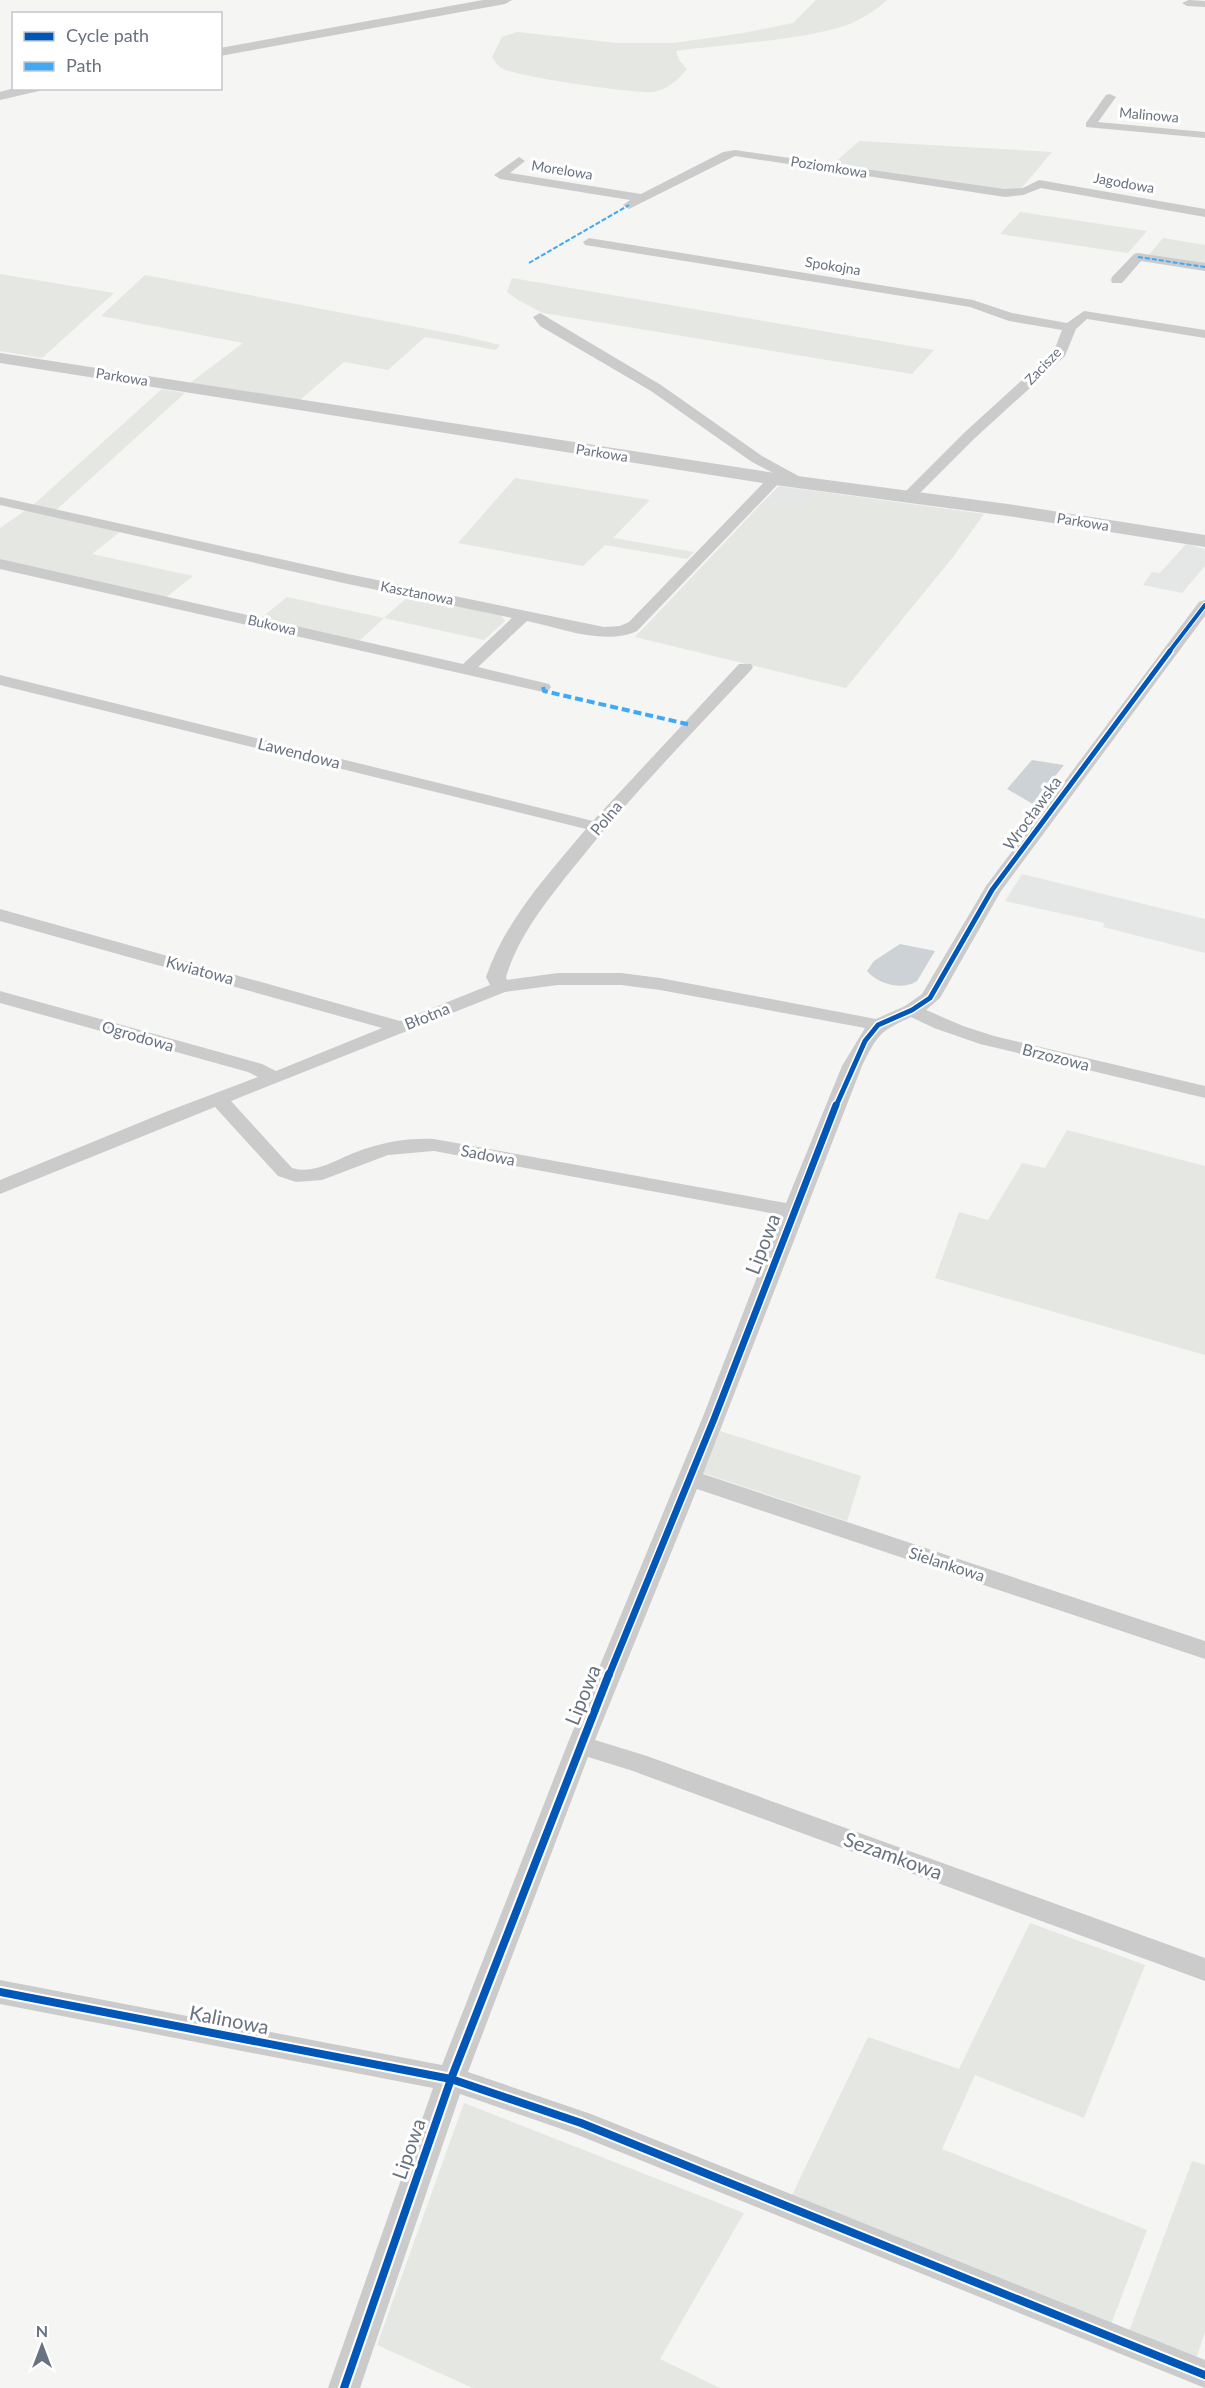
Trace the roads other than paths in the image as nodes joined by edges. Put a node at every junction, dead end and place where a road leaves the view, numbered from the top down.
1 (505, 0) edge
2 (1187, 3) dead end
3 (1205, 4) edge
4 (222, 52) edge
5 (23, 90) edge
6 (0, 94) edge
7 (1110, 97) dead end
8 (1205, 135) edge
9 (519, 161) dead end
10 (1039, 184) joint
11 (643, 198) junction
12 (629, 206) dead end
13 (1205, 213) edge
14 (589, 242) dead end
15 (1205, 267) edge
16 (1117, 280) dead end
17 (540, 317) dead end
18 (1070, 327) junction
19 (1205, 334) edge
20 (0, 358) edge
21 (776, 479) junction
22 (796, 482) junction
23 (907, 498) junction
24 (0, 501) edge
25 (1205, 541) edge
26 (0, 564) edge
27 (1205, 605) edge
28 (525, 614) junction
29 (745, 667) dead end
30 (467, 669) junction
31 (0, 680) edge
32 (543, 687) dead end
33 (598, 827) junction
34 (0, 915) edge
35 (501, 987) junction
36 (0, 997) edge
37 (912, 1010) junction
38 (878, 1025) junction
39 (400, 1027) junction
40 (275, 1078) junction
41 (1205, 1092) edge
42 (218, 1099) junction
43 (0, 1188) edge
44 (793, 1211) junction
45 (690, 1478) junction
46 (1205, 1650) edge
47 (580, 1745) junction
48 (1205, 1970) edge
49 (0, 1992) edge
50 (451, 2079) junction
51 (1205, 2375) edge
52 (344, 2388) edge

1 - 4 street
2 - 3 street
5 - 6 street
7 - 8 street, Malinowa
9 - 11 street, Morelowa
10 - 11 street, Poziomkowa
10 - 13 street, Jagodowa
11 - 12 street, Poziomkowa
14 - 18 street, Spokojna
15 - 16 street
17 - 22 street
18 - 19 street, Zacisze
18 - 23 street, Zacisze
20 - 21 street, Parkowa
21 - 22 street, Parkowa
21 - 28 street, Kasztanowa
22 - 23 street, Parkowa
23 - 25 street, Parkowa
24 - 28 street, Kasztanowa
26 - 30 street, Bukowa
27 - 37 street, Wrocławska
28 - 30 street
29 - 33 street, Polna
30 - 32 street, Bukowa
31 - 33 street, Lawendowa
33 - 35 street, Polna
34 - 39 street, Kwiatowa
35 - 38 street, Błotna
35 - 39 street, Błotna
36 - 40 street, Ogrodowa
37 - 38 street, Wrocławska
37 - 41 street, Brzozowa
38 - 44 street, Lipowa
39 - 40 street, Błotna
40 - 42 street, Błotna
42 - 43 street, Błotna
42 - 44 street, Sadowa
44 - 45 street, Lipowa
45 - 46 street, Sielankowa
45 - 47 street, Lipowa
47 - 48 street, Sezamkowa
47 - 50 street, Lipowa
49 - 50 street, Kalinowa
50 - 51 street, Kalinowa
50 - 52 street, Lipowa

